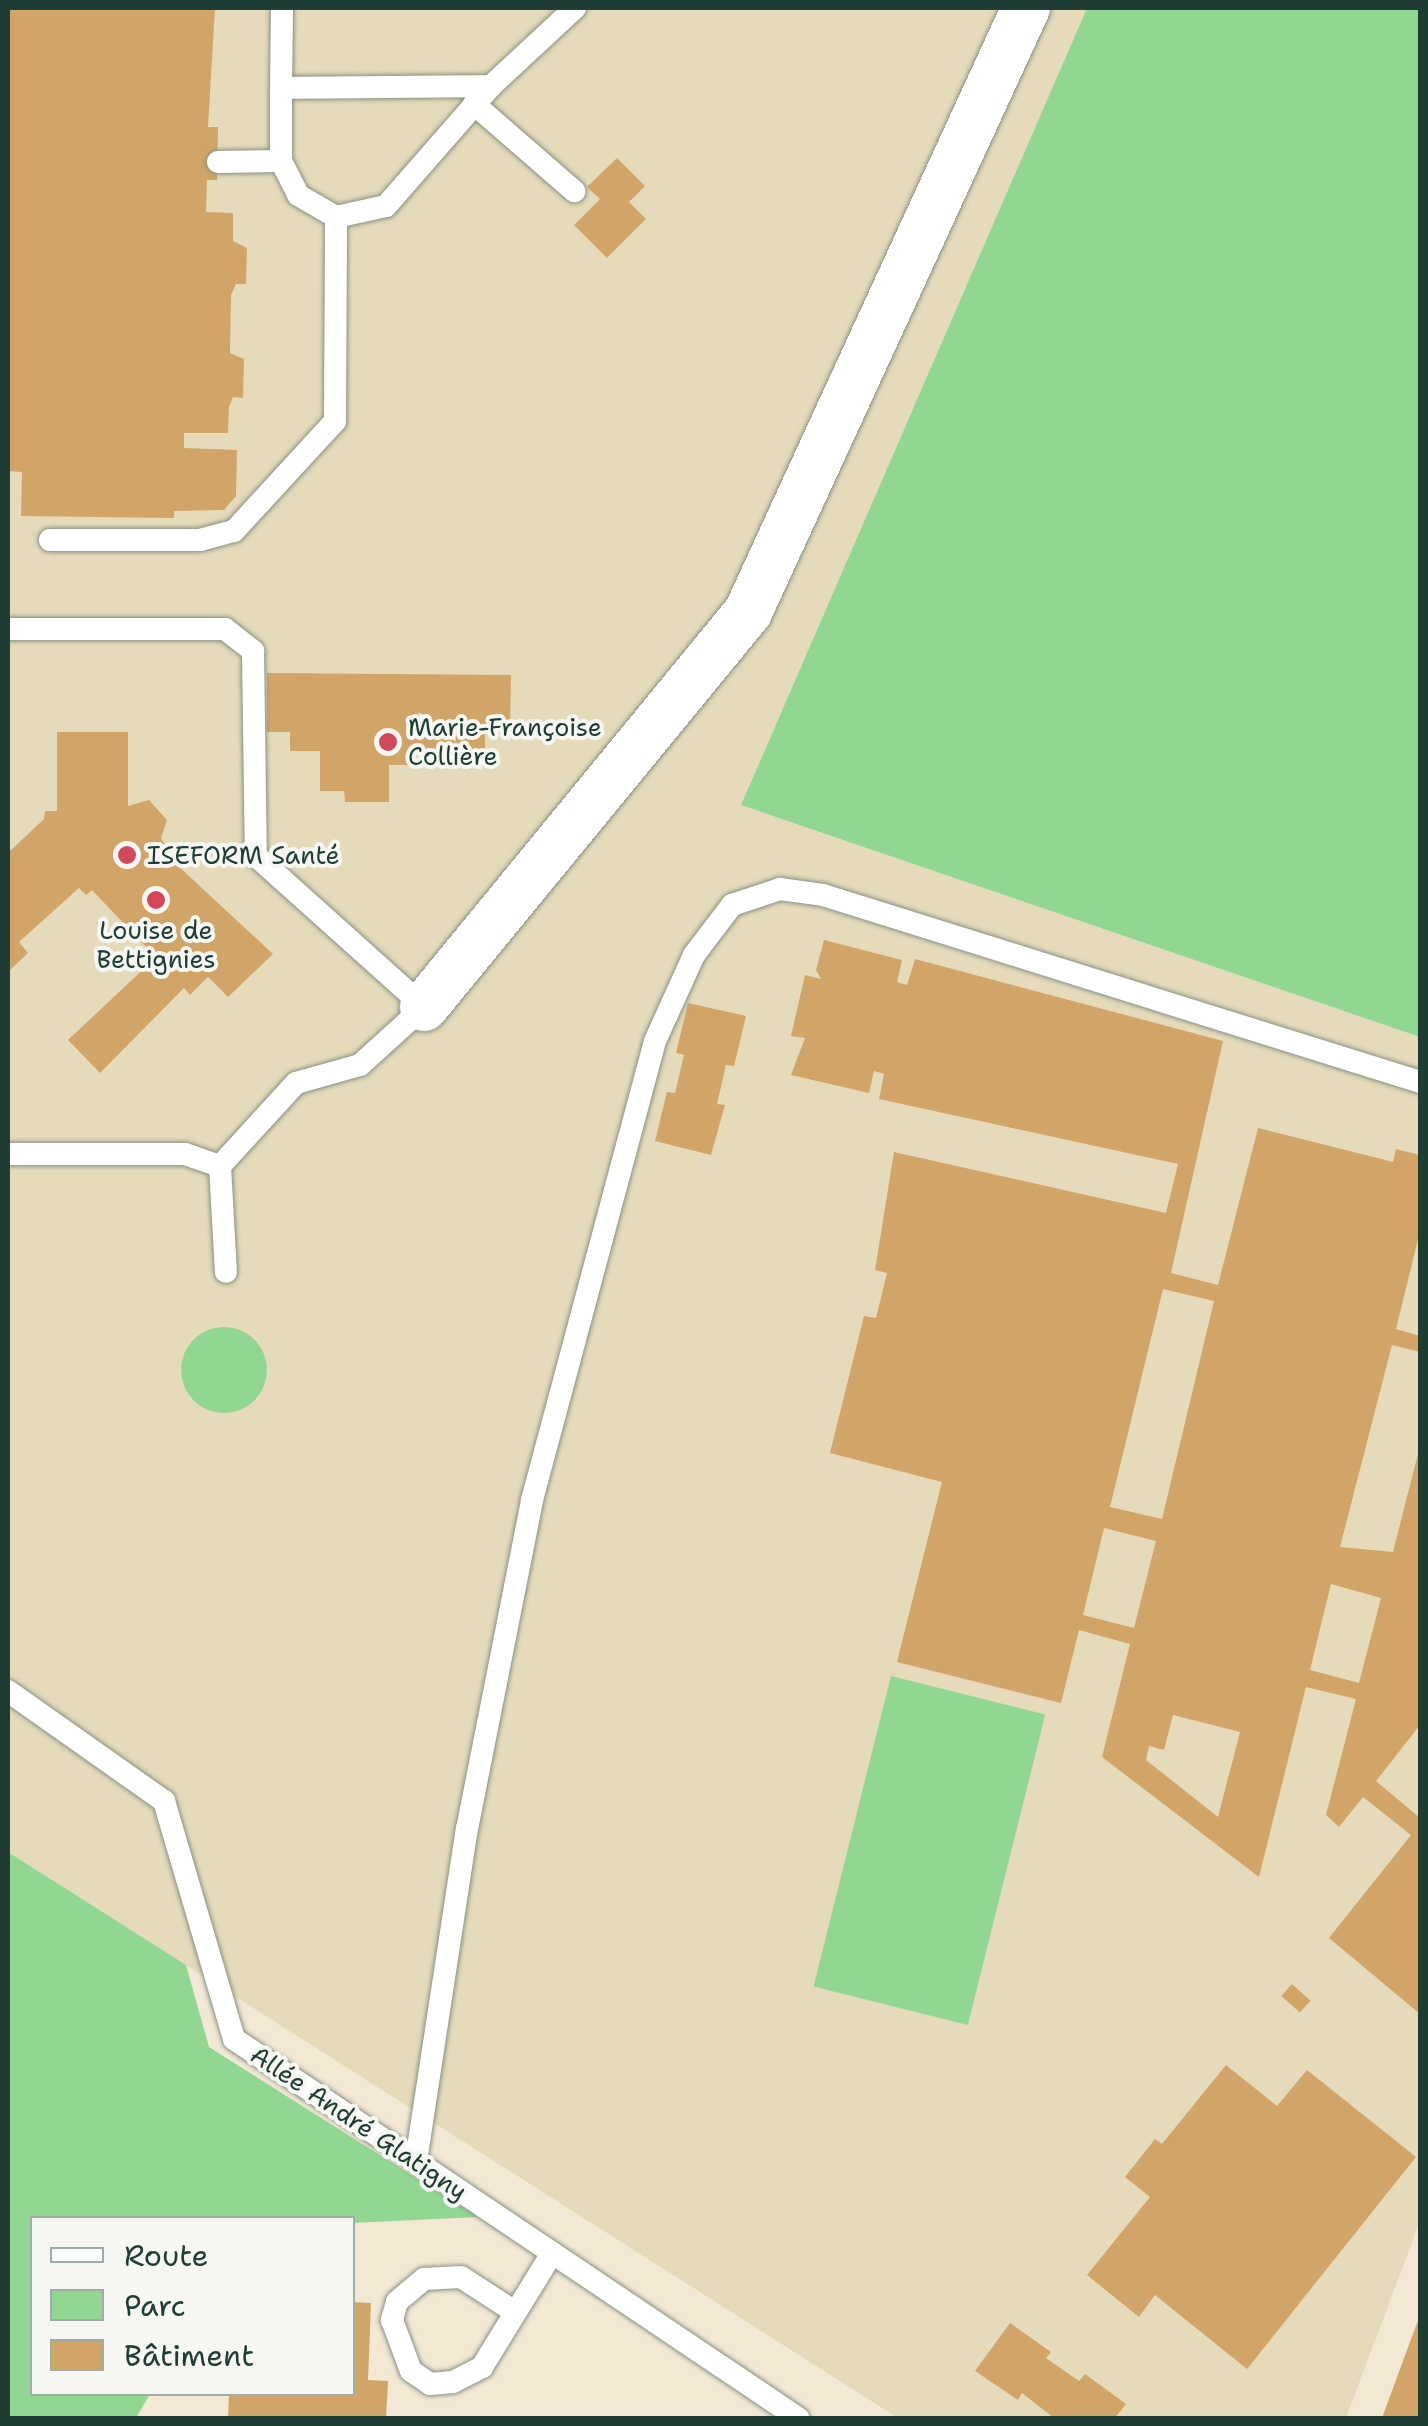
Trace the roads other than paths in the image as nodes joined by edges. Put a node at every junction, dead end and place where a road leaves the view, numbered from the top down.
1 (282, 8) edge
2 (575, 8) edge
3 (1026, 8) edge
4 (490, 86) junction
5 (282, 88) junction
6 (474, 104) junction
7 (280, 161) junction
8 (218, 162) dead end
9 (574, 191) dead end
10 (336, 216) junction
11 (50, 540) dead end
12 (8, 630) edge
13 (424, 1007) junction
14 (1420, 1082) edge
15 (8, 1154) edge
16 (220, 1166) junction
17 (226, 1272) dead end
18 (8, 1691) edge
19 (416, 2161) junction
20 (552, 2253) junction
21 (516, 2312) junction
22 (798, 2418) edge

1 - 5 lane
2 - 4 lane
3 - 13 street
4 - 5 lane
4 - 6 lane
5 - 7 lane
6 - 9 lane
6 - 10 lane
7 - 8 lane
7 - 10 lane
10 - 11 lane
12 - 13 lane
13 - 16 lane
14 - 19 lane
15 - 16 lane
16 - 17 lane
18 - 19 lane, Allée André Glatigny
19 - 20 lane, Allée André Glatigny
20 - 21 lane
20 - 22 lane, Allée André Glatigny
21 - 21 lane

